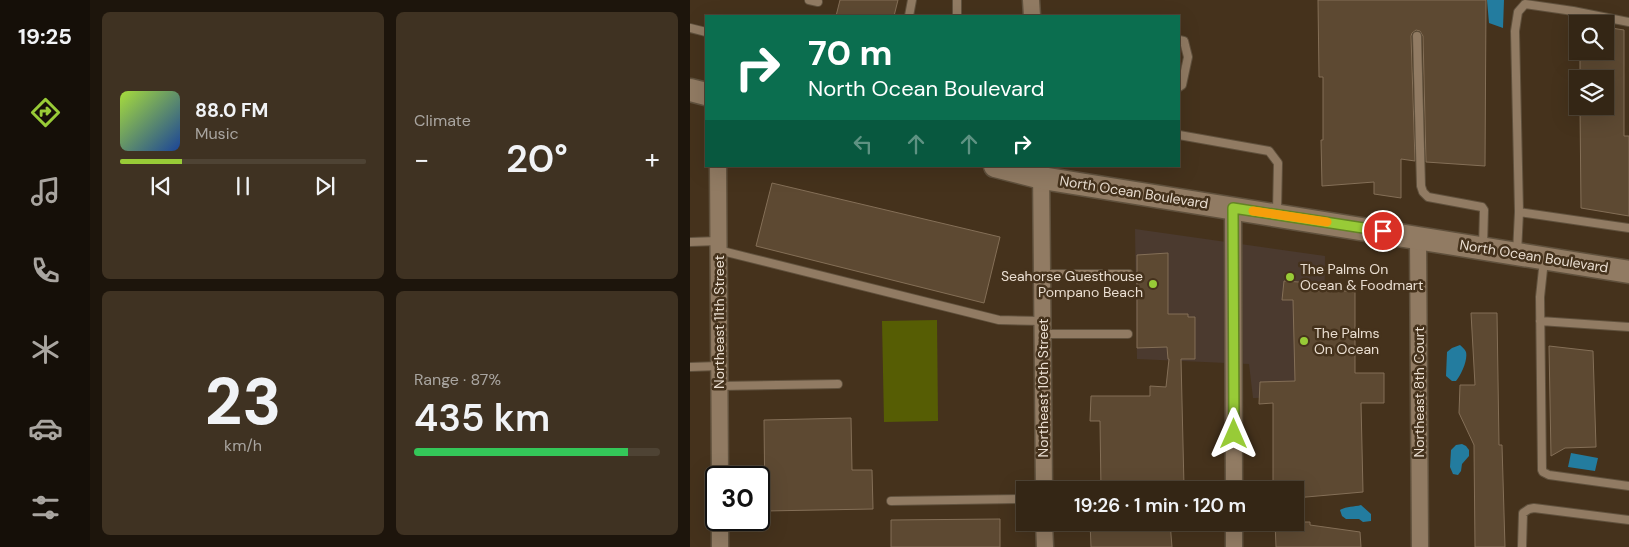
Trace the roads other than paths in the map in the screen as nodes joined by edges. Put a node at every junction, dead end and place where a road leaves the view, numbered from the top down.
1 (809, 0) edge
2 (912, 0) edge
3 (958, 0) edge
4 (1031, 0) edge
5 (818, 2) dead end
6 (909, 15) edge
7 (957, 15) edge
8 (1032, 15) edge
9 (1629, 22) edge
10 (690, 28) edge
11 (705, 32) edge
12 (1417, 36) dead end
13 (1180, 40) edge
14 (1180, 86) edge
15 (690, 90) edge
16 (705, 94) edge
17 (1180, 134) edge
18 (718, 167) edge
19 (1003, 167) edge
20 (1041, 172) edge
21 (1233, 208) junction
22 (1519, 212) junction
23 (1277, 214) junction
24 (1629, 228) edge
25 (1418, 237) junction
26 (690, 242) edge
27 (718, 246) junction
28 (1483, 248) junction
29 (1517, 253) junction
30 (1544, 258) junction
31 (1629, 272) edge
32 (1042, 274) junction
33 (1129, 274) dead end
34 (1540, 321) junction
35 (1629, 327) edge
36 (1043, 328) junction
37 (1128, 334) dead end
38 (719, 366) junction
39 (690, 367) edge
40 (838, 384) dead end
41 (719, 386) junction
42 (720, 466) edge
43 (1044, 481) edge
44 (1234, 481) edge
45 (1629, 486) edge
46 (1016, 499) edge
47 (891, 501) dead end
48 (1629, 520) edge
49 (720, 531) edge
50 (1044, 531) edge
51 (1234, 531) edge
52 (720, 547) edge
53 (1044, 547) edge
54 (1234, 547) edge
55 (1420, 547) edge
56 (1522, 547) edge

1 - 5 lane
2 - 6 lane
3 - 7 lane
4 - 8 street
9 - 22 lane
10 - 11 lane
12 - 28 lane
13 - 14 lane
15 - 16 main road
17 - 23 lane
18 - 27 street, Northeast 11th Street
19 - 20 main road, North Ocean Boulevard
20 - 21 main road, North Ocean Boulevard
20 - 32 street, Northeast 10th Street
21 - 23 main road, North Ocean Boulevard
21 - 44 street
22 - 24 lane
22 - 29 lane
23 - 25 main road, North Ocean Boulevard
25 - 28 main road, North Ocean Boulevard
25 - 55 street, Northeast 8th Court
26 - 27 lane
27 - 36 lane
27 - 38 street, Northeast 11th Street
28 - 29 main road, North Ocean Boulevard
29 - 30 main road, North Ocean Boulevard
30 - 31 main road, North Ocean Boulevard
30 - 34 lane
32 - 33 lane
32 - 36 street, Northeast 10th Street
34 - 35 lane
34 - 45 lane
36 - 37 lane
36 - 43 street, Northeast 10th Street
38 - 39 lane
38 - 41 street, Northeast 11th Street
40 - 41 lane
41 - 42 street, Northeast 11th Street
46 - 47 lane
48 - 56 lane
49 - 52 street
50 - 53 street
51 - 54 street

